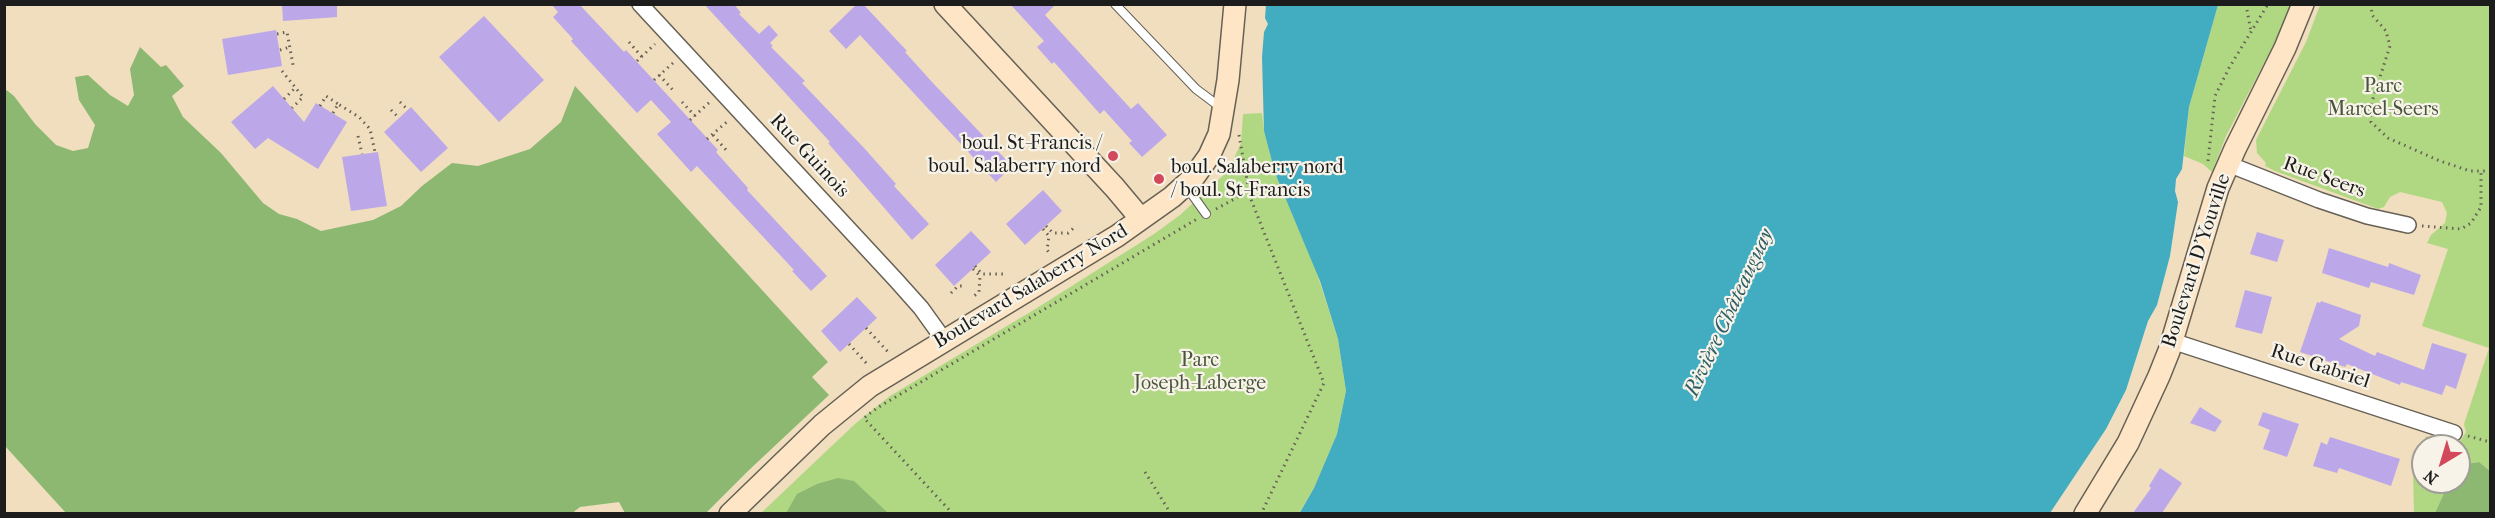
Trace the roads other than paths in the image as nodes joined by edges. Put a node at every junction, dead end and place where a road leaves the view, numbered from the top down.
1 (640, 4) edge
2 (945, 4) edge
3 (1115, 4) edge
4 (1235, 4) edge
5 (2303, 4) edge
6 (1224, 109) junction
7 (2228, 164) junction
8 (1186, 185) junction
9 (1206, 214) dead end
10 (1142, 219) junction
11 (2408, 225) road end
12 (944, 340) junction
13 (2172, 340) junction
14 (2454, 433) road end
15 (730, 513) edge
16 (2085, 513) edge

1 - 12 street, Rue Guinois
2 - 10 street
3 - 6 lane
4 - 6 street, Boulevard Salaberry Nord
5 - 7 street, Boulevard D'Youville
6 - 8 street, Boulevard Salaberry Nord
7 - 11 street, Rue Seers
7 - 13 street, Boulevard D'Youville
8 - 9 lane
8 - 10 street, Boulevard Salaberry Nord
10 - 12 street, Boulevard Salaberry Nord
12 - 15 street, Boulevard Salaberry Nord
13 - 14 street, Rue Gabriel
13 - 16 street, Boulevard D'Youville

